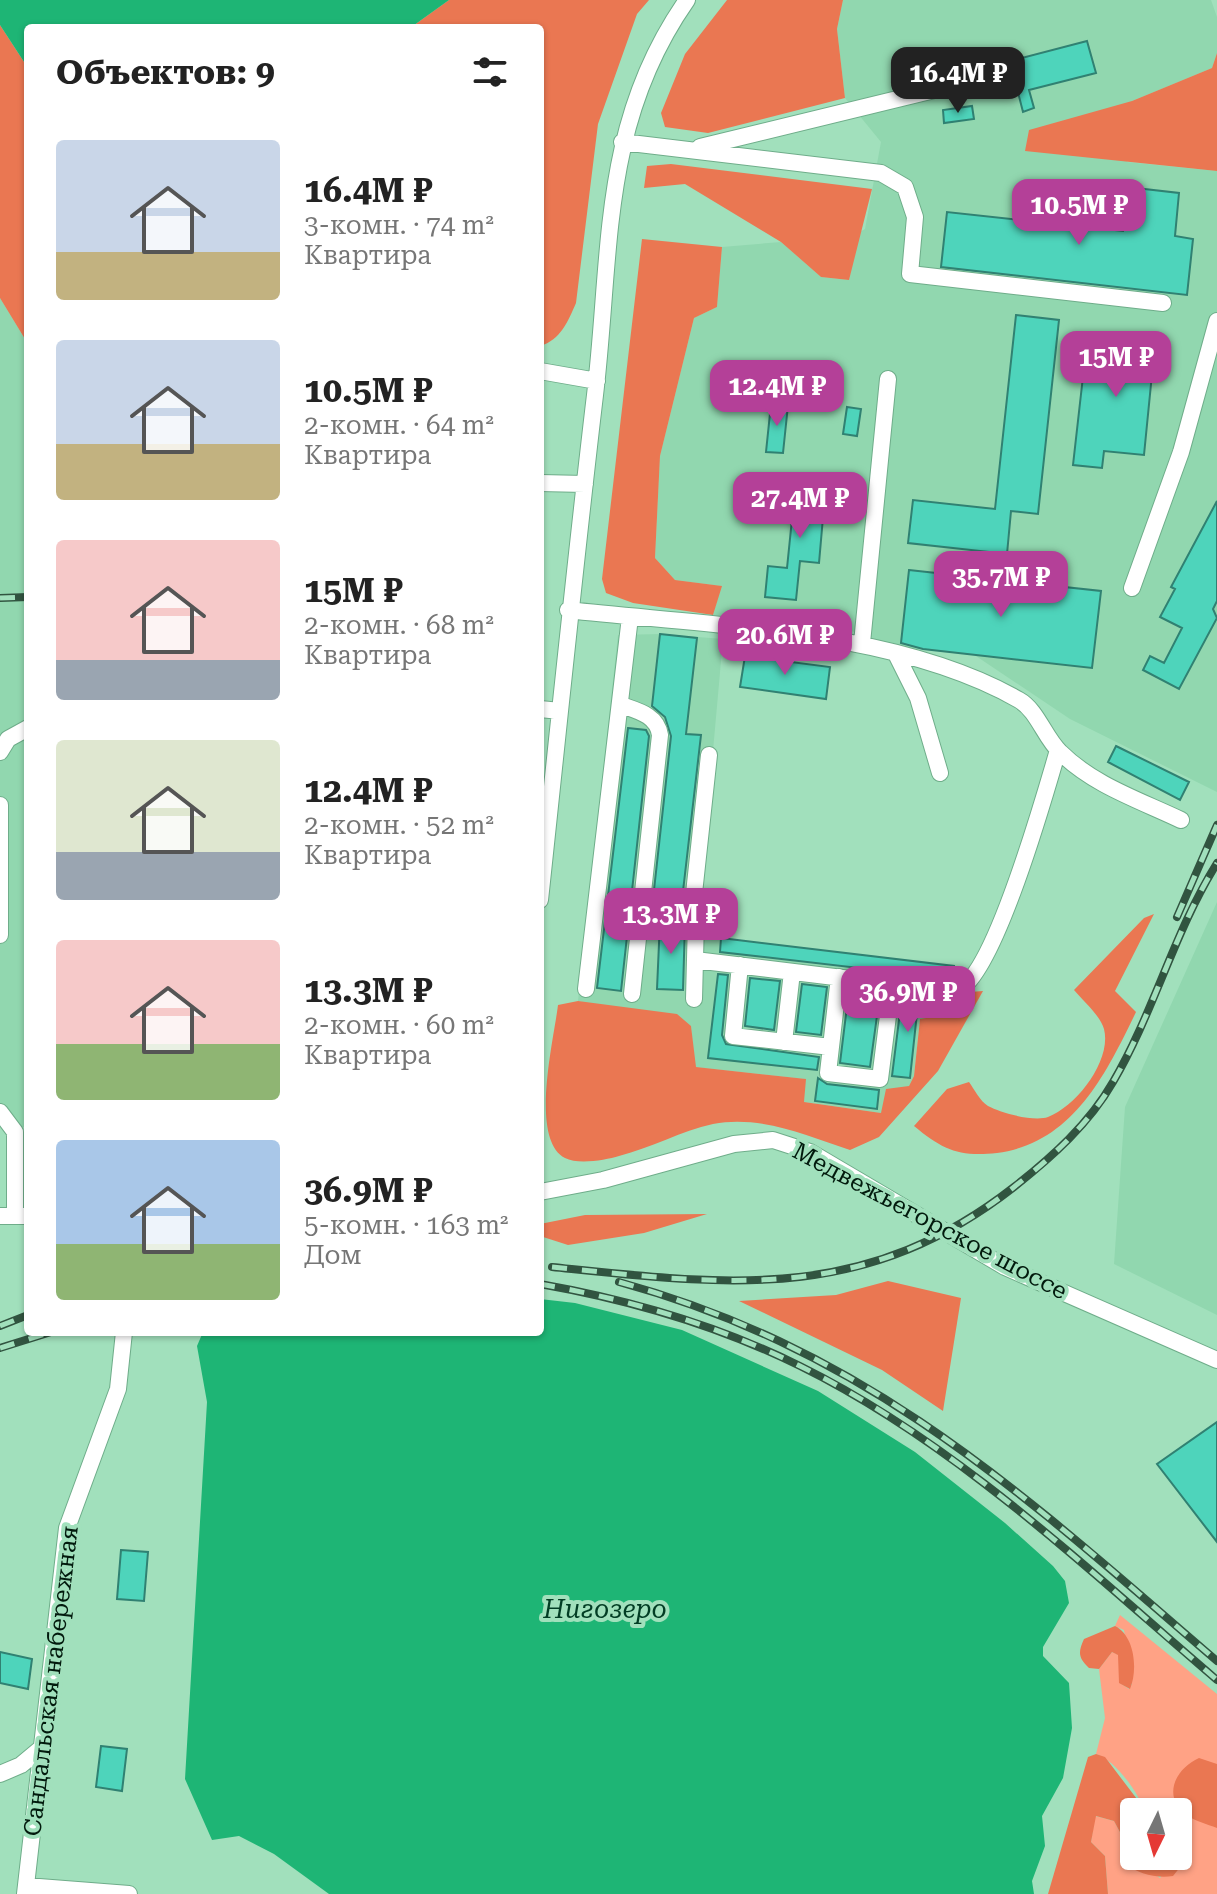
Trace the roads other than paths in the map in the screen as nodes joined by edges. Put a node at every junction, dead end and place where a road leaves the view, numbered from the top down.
1 (687, 0) edge
2 (959, 84) dead end
3 (622, 142) junction
4 (691, 149) junction
5 (1163, 303) dead end
6 (1217, 321) edge
7 (544, 372) edge
8 (888, 379) dead end
9 (597, 381) junction
10 (544, 483) edge
11 (585, 484) junction
12 (1132, 588) dead end
13 (568, 610) junction
14 (630, 617) junction
15 (862, 643) junction
16 (897, 656) junction
17 (621, 705) junction
18 (544, 709) edge
19 (560, 711) junction
20 (24, 730) edge
21 (1058, 750) junction
22 (0, 752) edge
23 (709, 755) dead end
24 (940, 773) dead end
25 (0, 805) edge
26 (1181, 820) dead end
27 (544, 862) edge
28 (641, 909) junction
29 (692, 912) junction
30 (0, 935) edge
31 (695, 960) junction
32 (740, 965) junction
33 (792, 972) junction
34 (839, 977) junction
35 (892, 984) junction
36 (586, 989) dead end
37 (632, 994) dead end
38 (694, 999) dead end
39 (784, 1042) junction
40 (831, 1047) junction
41 (0, 1112) edge
42 (544, 1191) edge
43 (14, 1216) edge
44 (124, 1336) edge
45 (1217, 1360) edge
46 (39, 1750) junction
47 (0, 1774) edge
48 (26, 1890) edge
49 (129, 1894) edge

1 - 3 street
2 - 4 street
3 - 4 street
3 - 9 street
4 - 5 street
6 - 12 street
7 - 9 street
8 - 15 street
9 - 11 street
10 - 11 street
11 - 13 street
13 - 14 street
13 - 19 street
14 - 15 street
14 - 17 street
15 - 16 street
16 - 21 street
16 - 24 street
17 - 28 street
17 - 36 street
18 - 19 street
19 - 27 street
20 - 22 street
21 - 26 street
21 - 35 street
23 - 29 street
25 - 30 street
28 - 29 street
28 - 37 street
29 - 31 street
31 - 32 street
31 - 38 street
32 - 33 street
32 - 39 street
33 - 34 street
33 - 39 street
34 - 35 street
34 - 40 street
35 - 40 street
39 - 40 street
41 - 43 street
42 - 45 street, Медвежьегорское шоссе
44 - 46 street, Сандальская набережная
46 - 47 street
46 - 48 street, Сандальская набережная
48 - 49 street

